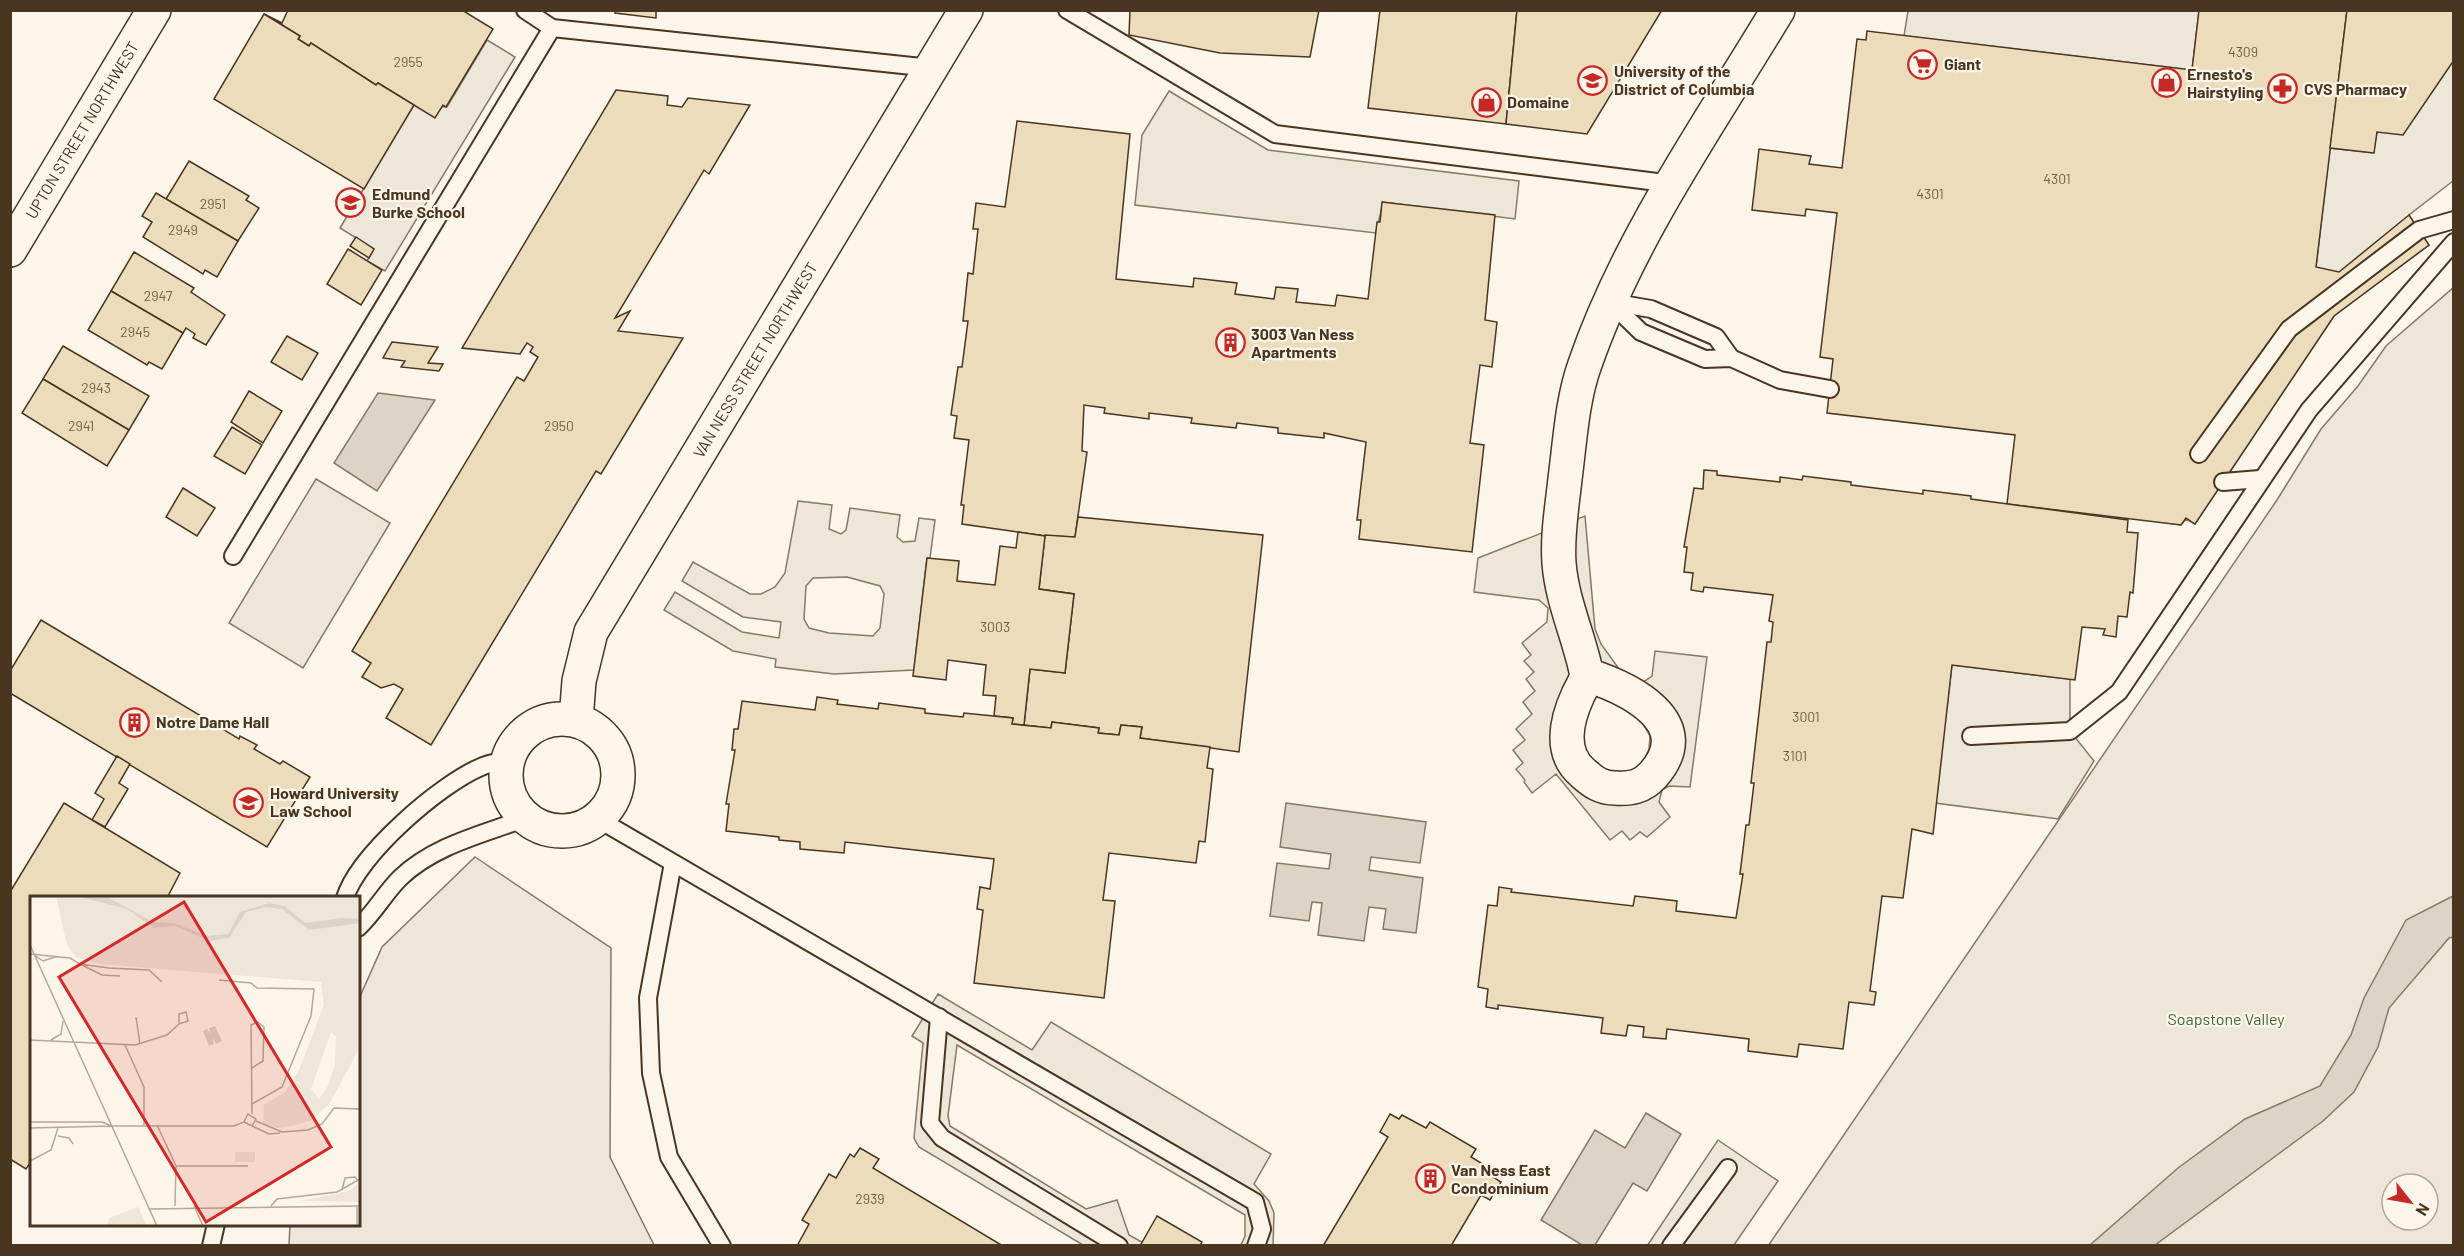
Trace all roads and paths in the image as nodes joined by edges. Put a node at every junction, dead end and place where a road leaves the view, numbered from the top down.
1 (154, 10) edge
2 (525, 10) edge
3 (966, 10) edge
4 (1067, 10) edge
5 (1778, 10) edge
6 (552, 28) junction
7 (932, 68) junction
8 (1673, 184) junction
9 (2454, 220) edge
10 (2454, 242) edge
11 (10, 250) edge
12 (1610, 302) junction
13 (1731, 358) junction
14 (1830, 390) dead end
15 (2199, 454) dead end
16 (2260, 479) junction
17 (2223, 482) dead end
18 (232, 556) dead end
19 (1587, 675) dead end
20 (576, 720) junction
21 (1971, 736) dead end
22 (508, 760) junction
23 (526, 818) junction
24 (598, 819) junction
25 (674, 863) junction
26 (345, 896) edge
27 (360, 926) edge
28 (939, 1017) junction
29 (1728, 1168) dead end
30 (216, 1226) edge
31 (211, 1245) edge
32 (722, 1245) edge
33 (1119, 1245) edge
34 (1256, 1245) edge
35 (1671, 1245) edge

1 - 11 street, UPTON STREET NORTHWEST
2 - 6 lane
3 - 7 street, VAN NESS STREET NORTHWEST
4 - 8 lane
5 - 8 street
6 - 7 lane
6 - 18 lane
7 - 20 street, VAN NESS STREET NORTHWEST
8 - 12 street
9 - 15 lane
10 - 16 lane
12 - 13 lane
12 - 13 lane
12 - 19 street
13 - 14 lane
16 - 17 lane
16 - 21 lane
20 - 22 street
20 - 24 street
22 - 23 street
22 - 26 lane
23 - 24 street
23 - 27 lane
24 - 25 lane
25 - 28 lane
25 - 32 lane
28 - 33 lane
28 - 34 lane
29 - 35 lane
30 - 31 lane

